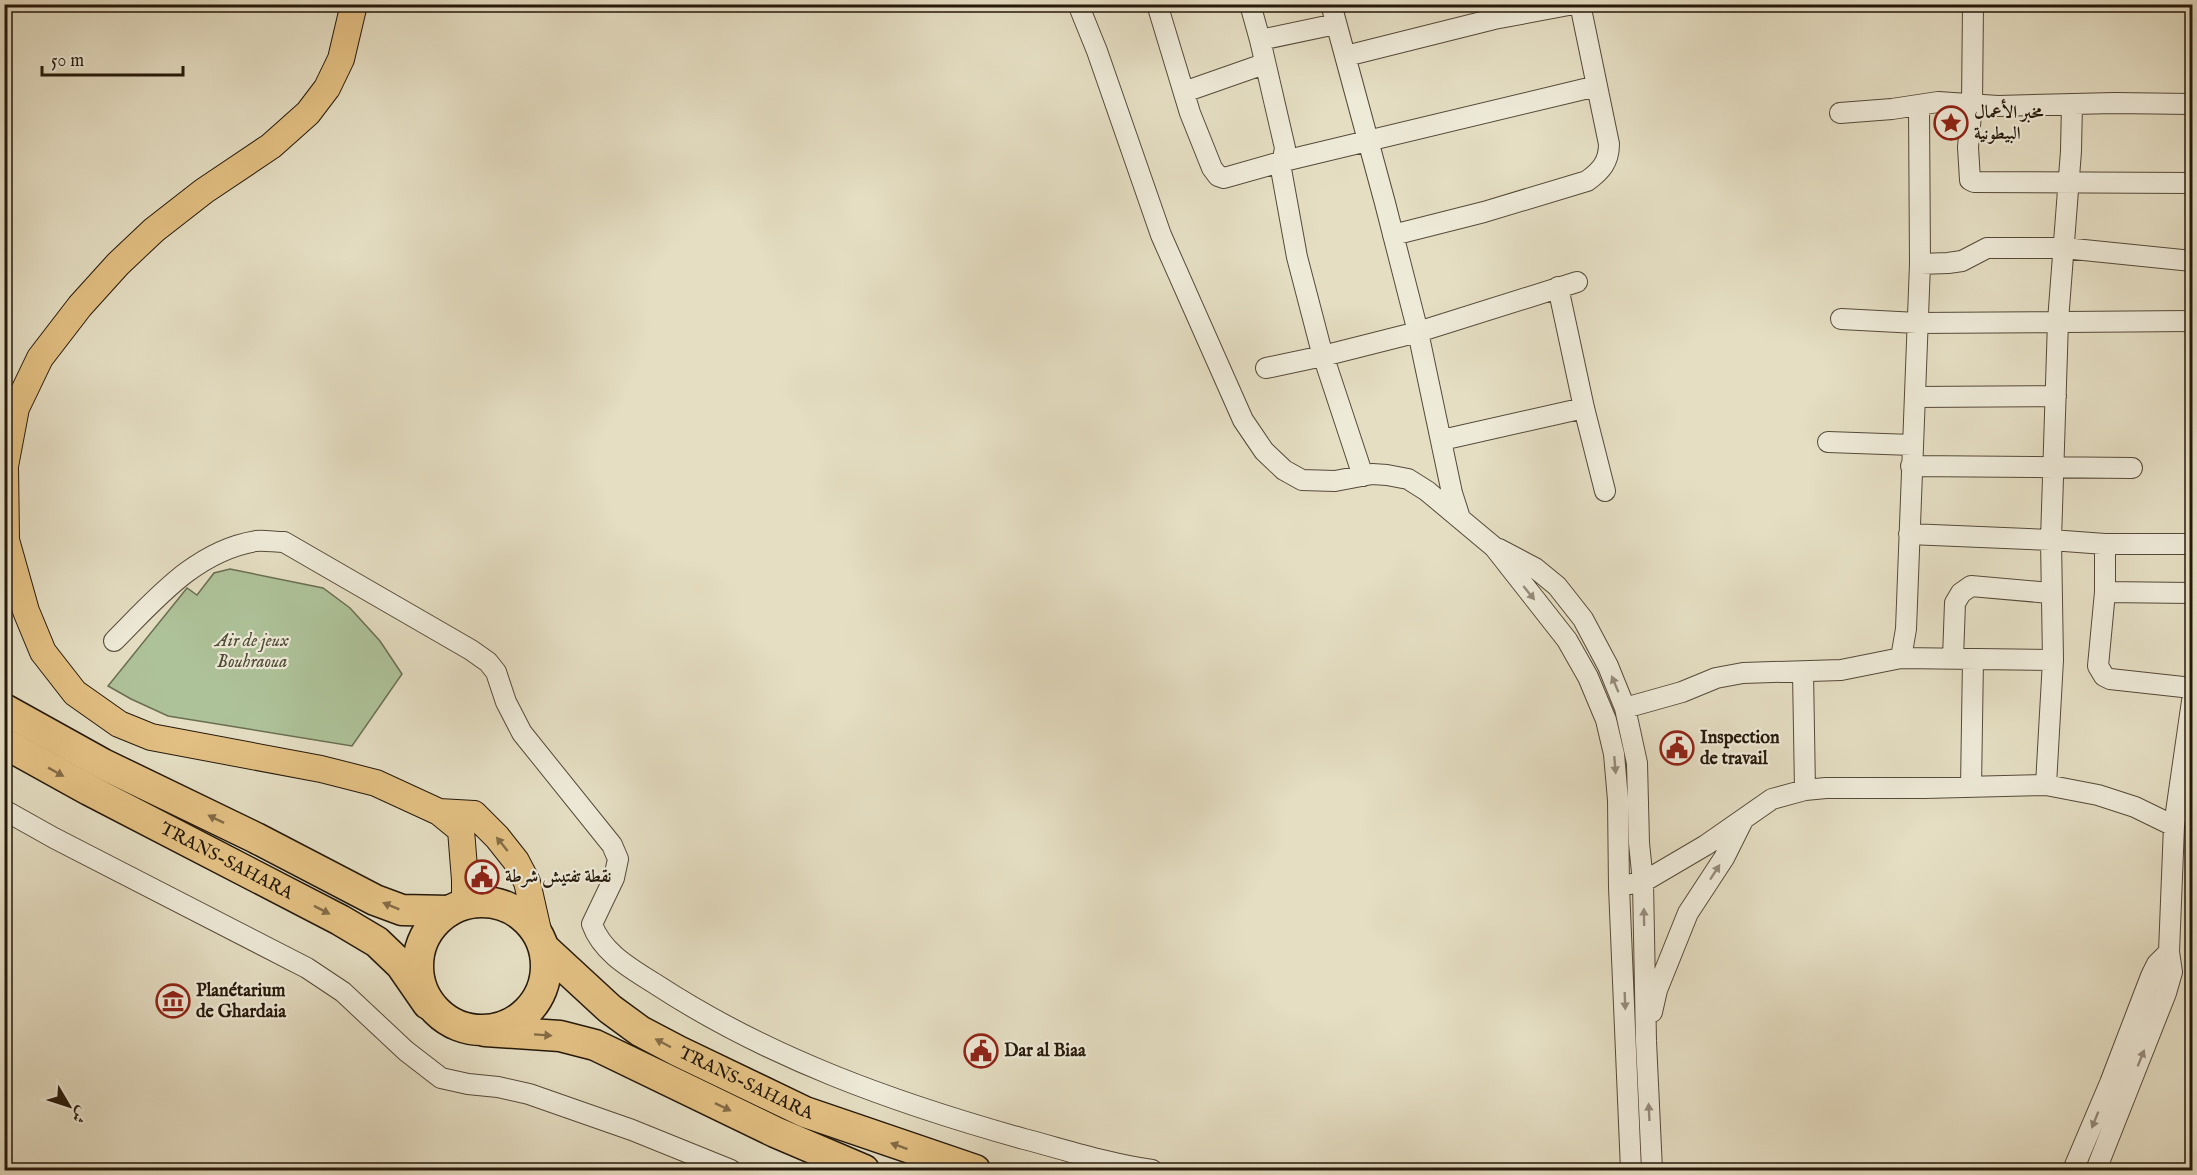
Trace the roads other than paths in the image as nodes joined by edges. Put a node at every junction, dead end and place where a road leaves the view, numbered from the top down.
1 (354, 4) edge
2 (1078, 4) edge
3 (1157, 4) edge
4 (1250, 4) edge
5 (1331, 4) edge
6 (1574, 4) edge
7 (1580, 4) edge
8 (1973, 4) edge
9 (1491, 12) edge
10 (1336, 24) junction
11 (1260, 40) junction
12 (1346, 56) junction
13 (1264, 64) junction
14 (1597, 86) junction
15 (1184, 92) junction
16 (1972, 104) junction
17 (2072, 104) junction
18 (2193, 104) edge
19 (1919, 105) junction
20 (1840, 113) dead end
21 (1369, 142) junction
22 (1284, 161) junction
23 (2068, 182) junction
24 (2193, 183) edge
25 (1393, 235) junction
26 (2064, 248) junction
27 (2193, 261) edge
28 (1920, 264) junction
29 (1842, 319) dead end
30 (2058, 321) junction
31 (2193, 321) edge
32 (1917, 323) junction
33 (1418, 332) junction
34 (1323, 356) junction
35 (1266, 368) dead end
36 (2056, 396) junction
37 (1915, 397) junction
38 (1584, 408) junction
39 (1442, 440) junction
40 (1828, 442) dead end
41 (1912, 445) junction
42 (1911, 466) junction
43 (2053, 467) junction
44 (2132, 468) dead end
45 (1363, 476) junction
46 (1605, 491) dead end
47 (1460, 518) junction
48 (1909, 534) junction
49 (2051, 540) junction
50 (2105, 544) junction
51 (2193, 544) edge
52 (1494, 547) junction
53 (2105, 592) junction
54 (2050, 593) junction
55 (2193, 593) edge
56 (114, 641) dead end
57 (1901, 658) junction
58 (1953, 658) junction
59 (1973, 659) junction
60 (2053, 660) junction
61 (1803, 672) junction
62 (2193, 688) edge
63 (2193, 701) edge
64 (1625, 708) junction
65 (4, 710) edge
66 (4, 743) edge
67 (2046, 785) junction
68 (1971, 787) junction
69 (1805, 790) junction
70 (2185, 803) edge
71 (4, 810) edge
72 (439, 812) junction
73 (1744, 818) junction
74 (2174, 826) junction
75 (1643, 882) junction
76 (1619, 887) junction
77 (457, 907) junction
78 (542, 942) junction
79 (2169, 952) junction
80 (428, 1004) junction
81 (2132, 1023) junction
82 (2153, 1030) junction
83 (485, 1031) junction
84 (1646, 1041) junction
85 (2120, 1085) junction
86 (2084, 1147) junction
87 (2104, 1151) junction
88 (731, 1170) edge
89 (864, 1170) edge
90 (975, 1170) edge
91 (1152, 1170) edge
92 (1631, 1170) edge
93 (1652, 1170) edge
94 (2073, 1170) edge
95 (2096, 1170) edge

1 - 72 main road
2 - 45 street
3 - 15 street
4 - 11 street
5 - 10 street
6 - 9 street
7 - 14 street
8 - 16 street
9 - 12 street
10 - 11 street
10 - 12 street
11 - 13 street
12 - 21 street
13 - 15 street
13 - 22 street
14 - 21 street
14 - 25 street
15 - 22 street
16 - 17 street
16 - 19 street
16 - 23 street
17 - 18 street
17 - 23 street
19 - 20 street
19 - 28 street
21 - 22 street
21 - 25 street
22 - 34 street
23 - 24 street
23 - 26 street
25 - 33 street
26 - 27 street
26 - 28 street
26 - 30 street
28 - 32 street
29 - 32 street
30 - 31 street
30 - 32 street
30 - 36 street
32 - 37 street
33 - 34 street
33 - 38 street
33 - 39 street
34 - 35 street
34 - 45 street
36 - 37 street
36 - 43 street
37 - 41 street
38 - 39 street
38 - 46 street
39 - 47 street
40 - 41 street
41 - 42 street
42 - 43 street
42 - 48 street
43 - 44 street
43 - 49 street
45 - 47 street
47 - 52 street
48 - 49 street
48 - 57 street
49 - 50 street
49 - 54 street
50 - 51 street
50 - 53 street
64 -> 52 street
52 -> 76 street
53 - 55 street
53 - 62 street
54 - 58 street
54 - 60 street
56 - 91 street
57 - 58 street
57 - 61 street
58 - 59 street
59 - 60 street
59 - 68 street
60 - 67 street
61 - 64 street
61 - 69 street
63 - 70 street
64 - 75 street
77 -> 65 highway, TRANS-SAHARA
66 -> 80 highway, TRANS-SAHARA
67 - 68 street
67 - 74 street
68 - 69 street
69 - 73 street
70 - 74 street
71 - 88 street
72 - 77 main road
78 -> 72 main road
73 - 75 street
84 -> 73 street
74 - 79 street
75 - 76 street
84 -> 75 street
76 -> 92 street
77 - 78 highway
77 - 80 highway
78 - 83 highway
90 -> 78 highway, TRANS-SAHARA
79 - 81 street
79 - 82 street
80 - 83 highway
81 - 82 street
81 - 85 street
85 -> 82 street
83 -> 89 highway, TRANS-SAHARA
93 -> 84 street
85 -> 86 street
85 - 87 street
86 - 87 street
86 - 94 street
87 - 95 street

